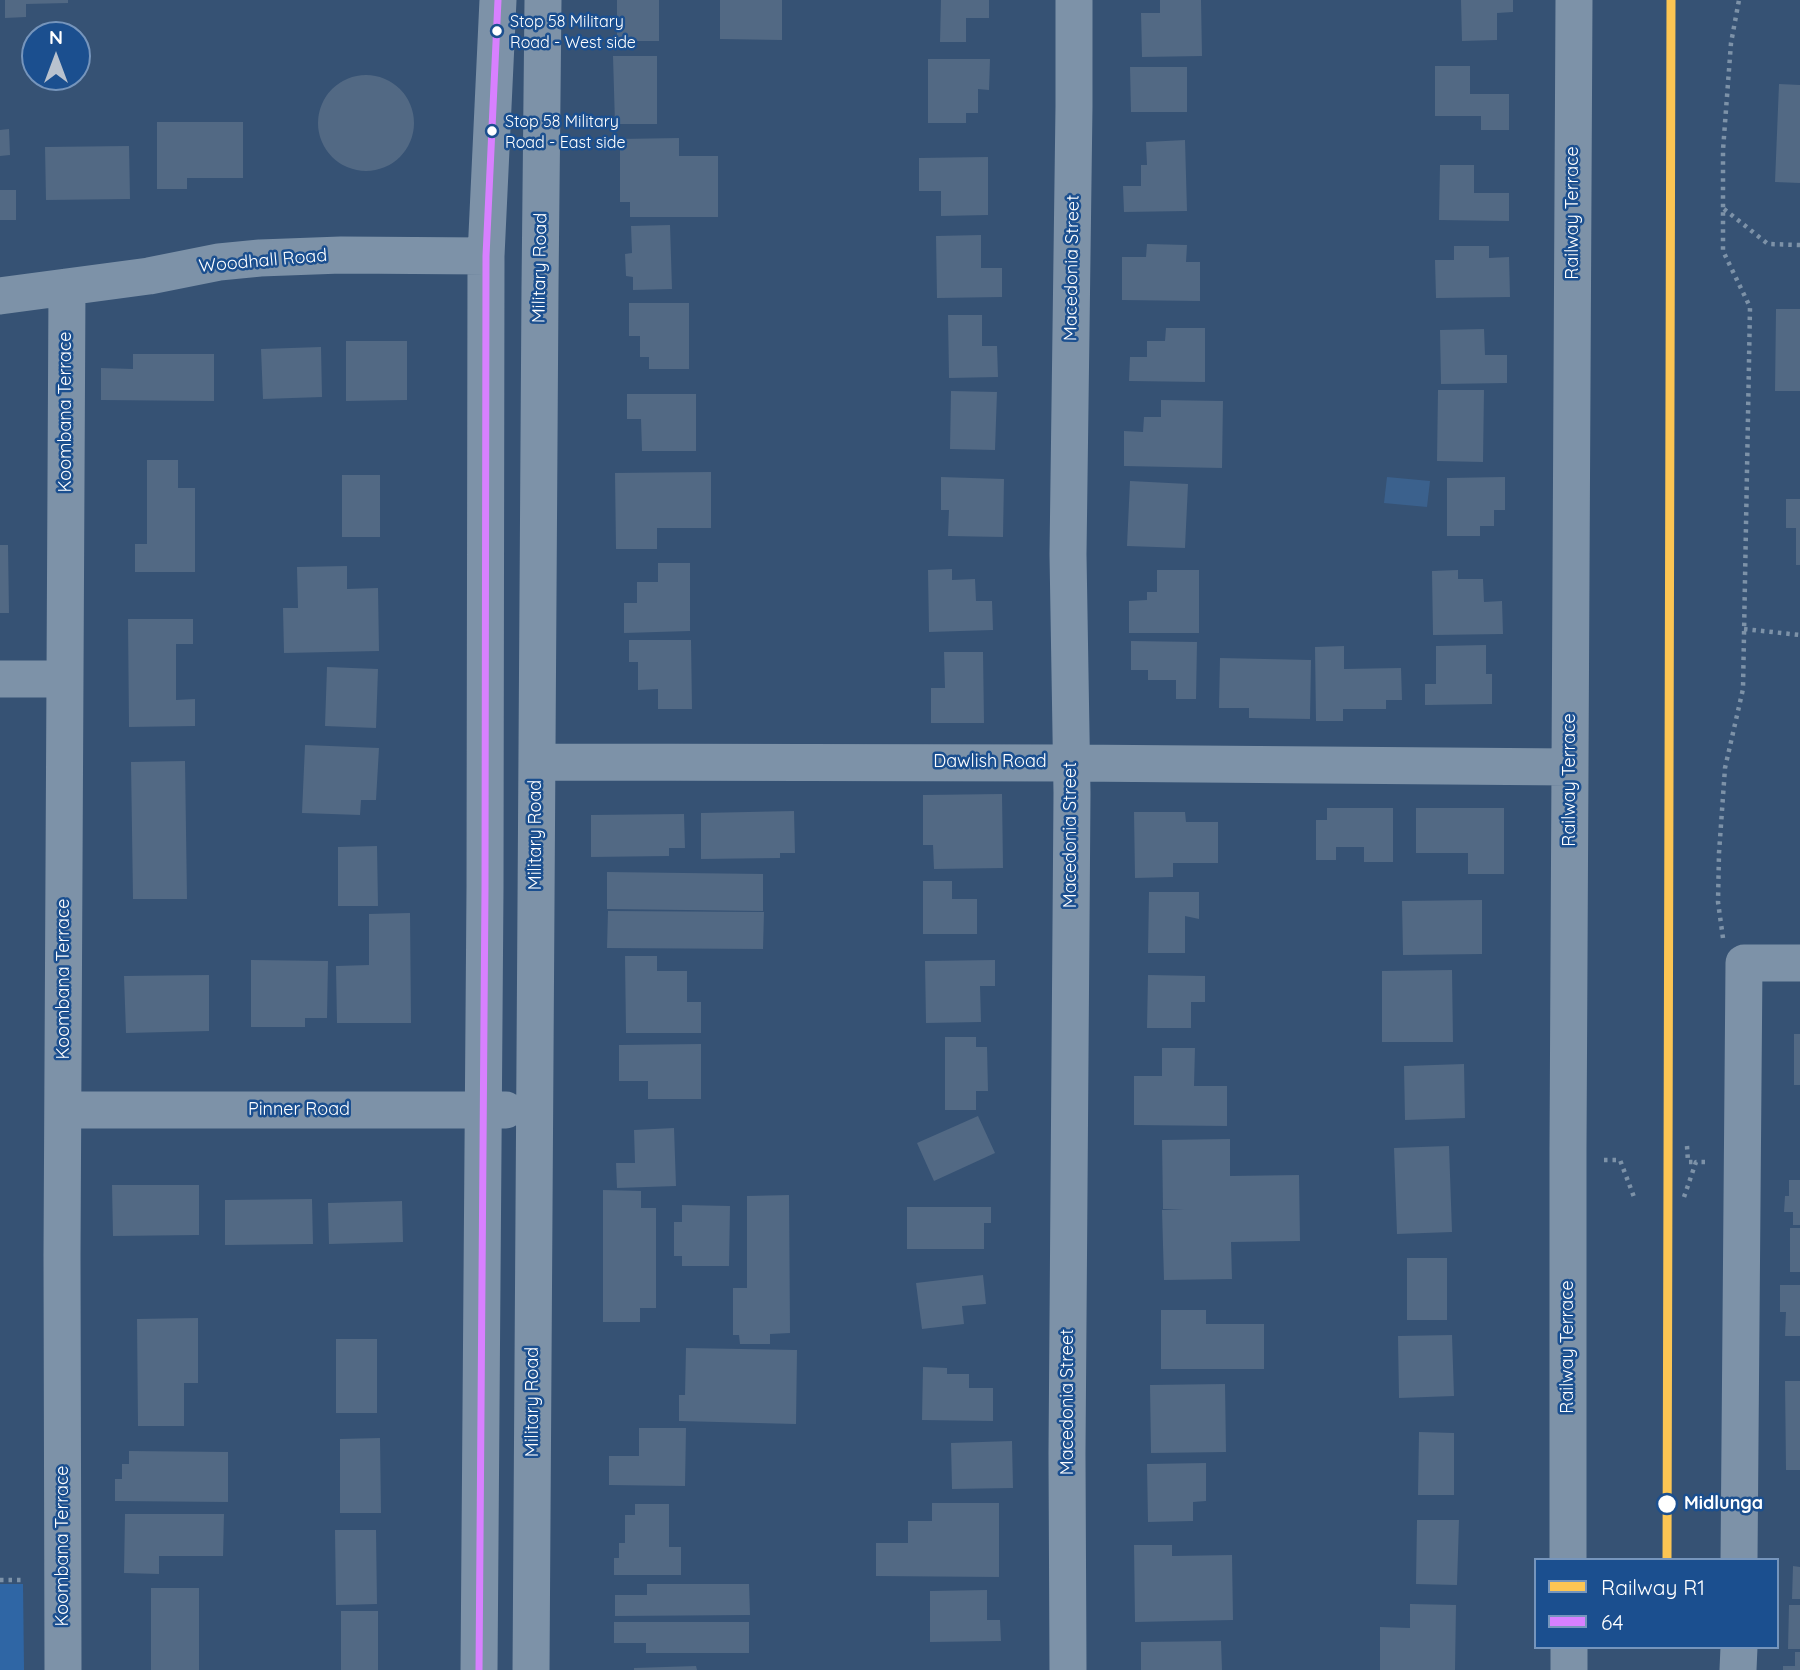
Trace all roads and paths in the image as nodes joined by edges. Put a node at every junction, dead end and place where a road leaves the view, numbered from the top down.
1 (498, 0) edge
2 (543, 0) edge
3 (1074, 0) edge
4 (1574, 0) edge
5 (1739, 0) edge
6 (1723, 208) junction
7 (1800, 245) edge
8 (486, 256) junction
9 (67, 287) junction
10 (0, 296) edge
11 (1744, 629) junction
12 (1800, 635) edge
13 (0, 679) edge
14 (65, 679) junction
15 (537, 762) junction
16 (1072, 763) junction
17 (1570, 766) junction
18 (1734, 956) junction
19 (1800, 963) edge
20 (63, 1110) junction
21 (483, 1110) junction
22 (535, 1110) junction
23 (1687, 1146) dead end
24 (1568, 1161) junction
25 (1696, 1162) dead end
26 (1634, 1197) dead end
27 (1569, 1558) edge
28 (1739, 1558) edge
29 (0, 1580) edge
30 (24, 1580) dead end
31 (1569, 1649) edge
32 (1738, 1649) edge
33 (64, 1670) edge
34 (479, 1670) edge
35 (531, 1670) edge
36 (1068, 1670) edge
37 (1569, 1670) edge
38 (1738, 1670) edge

1 - 8 street
2 - 15 street, Military Road
3 - 16 street, Macedonia Street
4 - 17 street, Railway Terrace
5 - 6 path
6 - 7 path
6 - 11 path
8 - 9 street, Woodhall Road
8 - 21 street
9 - 10 street, Woodhall Road
9 - 14 street, Koombana Terrace
11 - 12 path
11 - 18 path
13 - 14 street
14 - 20 street, Koombana Terrace
15 - 16 street, Dawlish Road
15 - 22 street, Military Road
16 - 17 street, Dawlish Road
16 - 36 street, Macedonia Street
17 - 24 street, Railway Terrace
18 - 19 street
18 - 28 street
20 - 21 street, Pinner Road
20 - 33 street, Koombana Terrace
21 - 22 street, Pinner Road
21 - 34 street
22 - 35 street, Military Road
23 - 25 path
24 - 26 path
24 - 27 street, Railway Terrace
29 - 30 path
31 - 37 street
32 - 38 street

